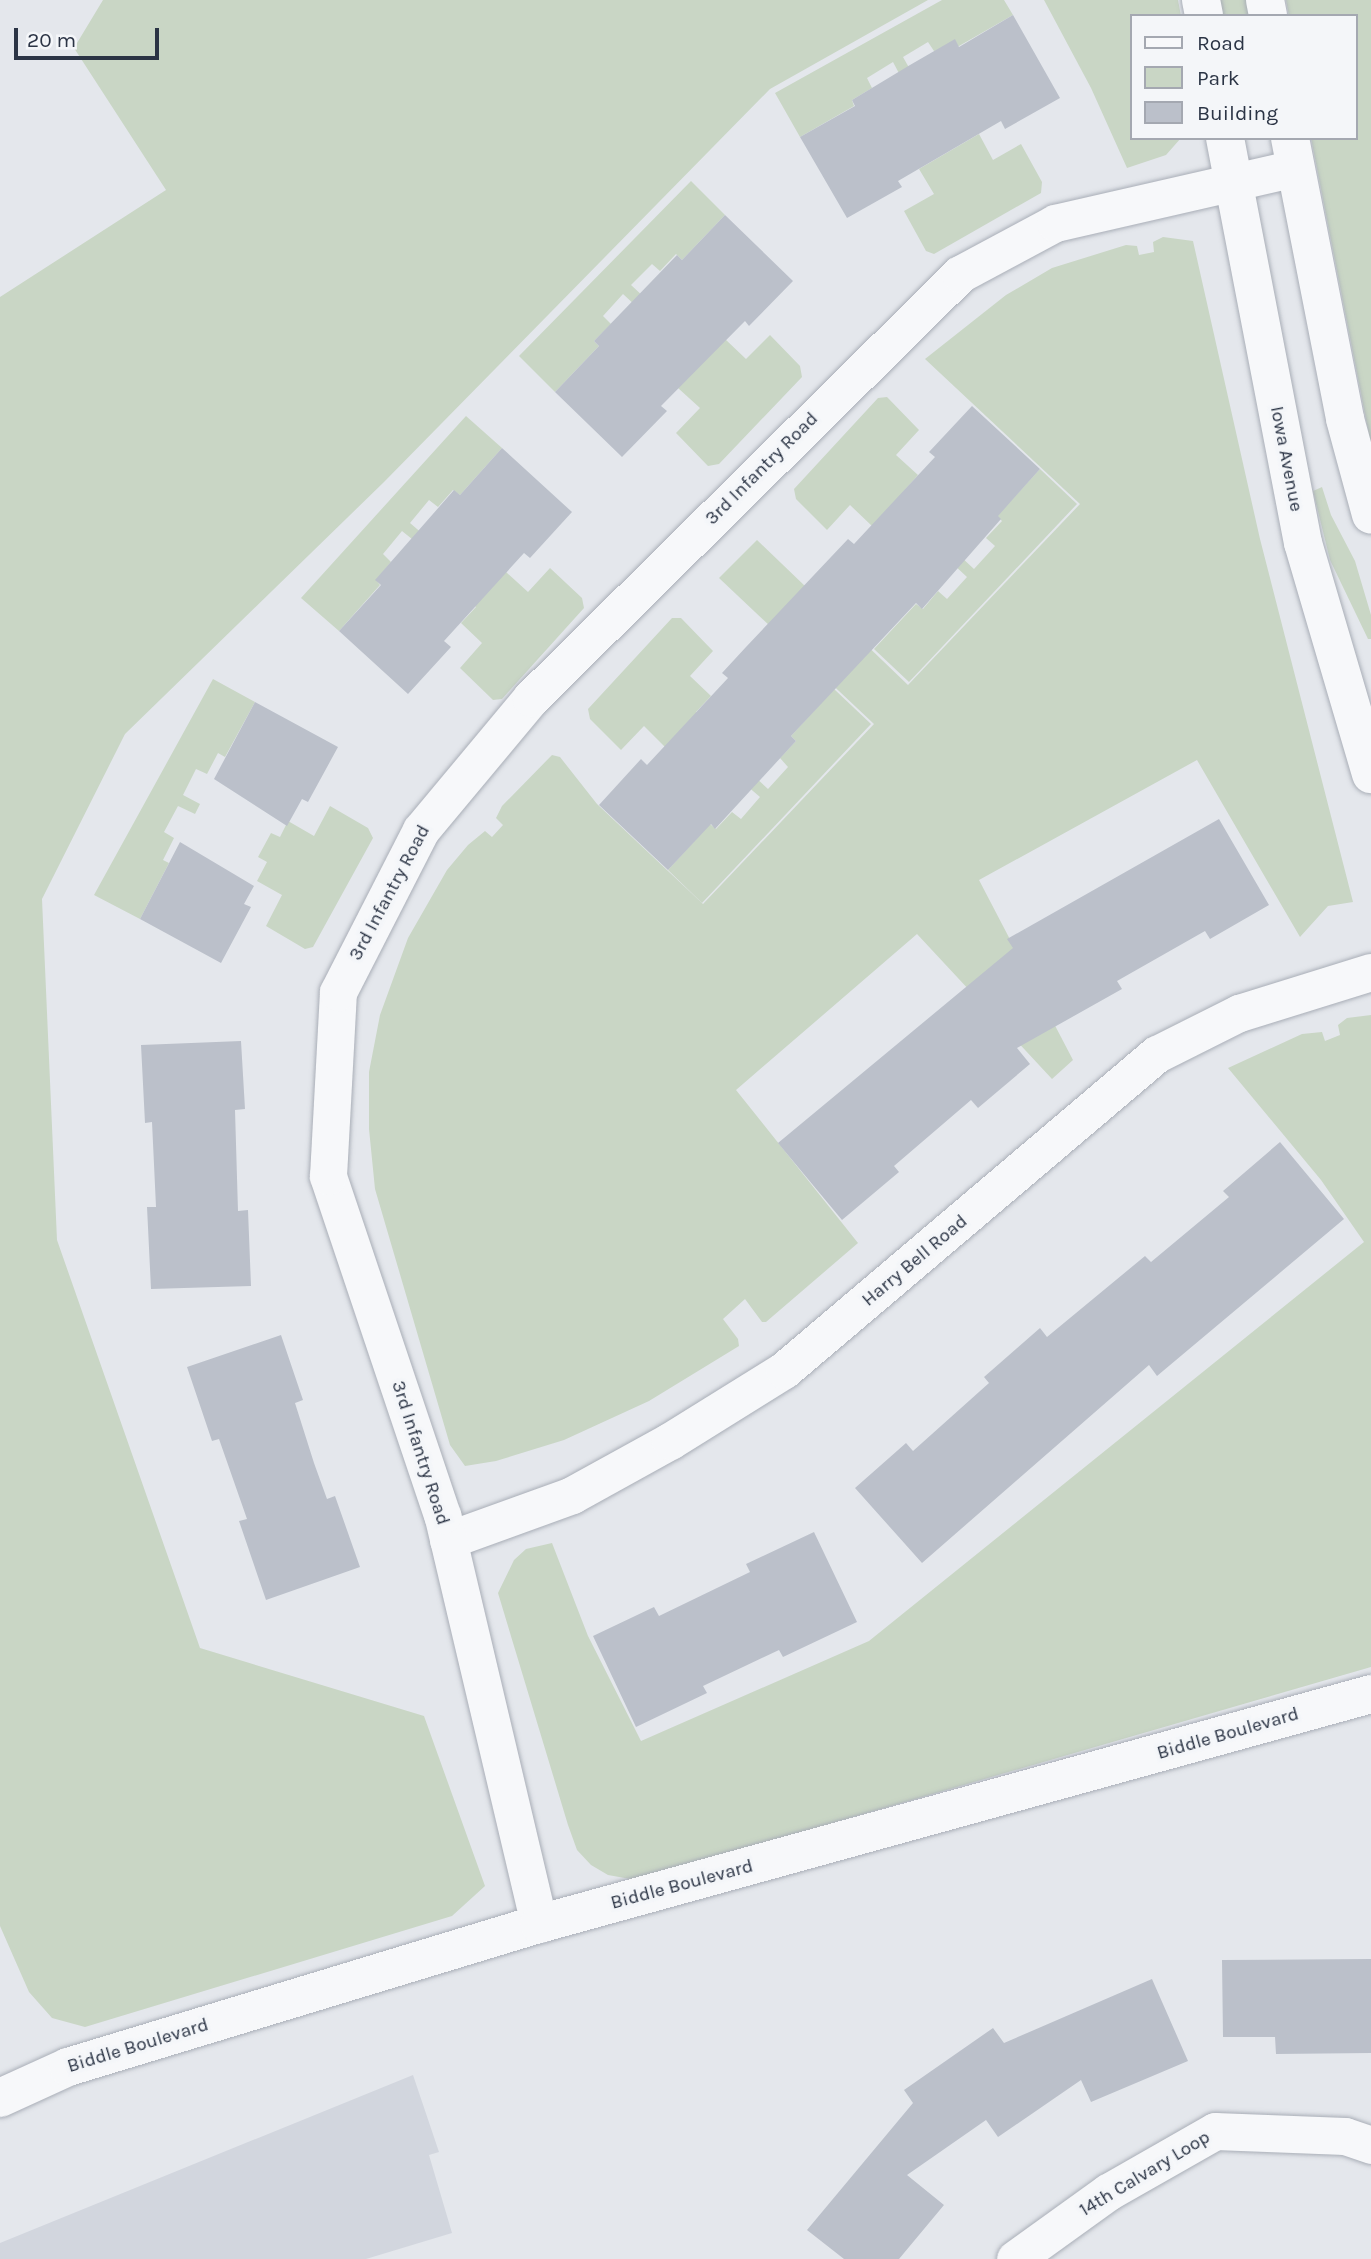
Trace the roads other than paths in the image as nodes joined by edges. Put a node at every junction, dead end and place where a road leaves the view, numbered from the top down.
1 (1225, 140) edge
2 (1293, 153) edge
3 (1232, 181) junction
4 (1371, 515) edge
5 (1371, 774) edge
6 (1371, 972) edge
7 (448, 1540) junction
8 (1371, 1694) edge
9 (539, 1924) junction
10 (0, 2098) edge
11 (1371, 2145) edge
12 (1015, 2259) edge

1 - 3 street, Iowa Avenue
2 - 3 street, 3rd Infantry Road
2 - 4 street
3 - 5 street, Iowa Avenue
3 - 7 street, 3rd Infantry Road
6 - 7 street, Harry Bell Road
7 - 9 street, 3rd Infantry Road
8 - 9 street, Biddle Boulevard
9 - 10 street, Biddle Boulevard
11 - 12 street, 14th Calvary Loop

